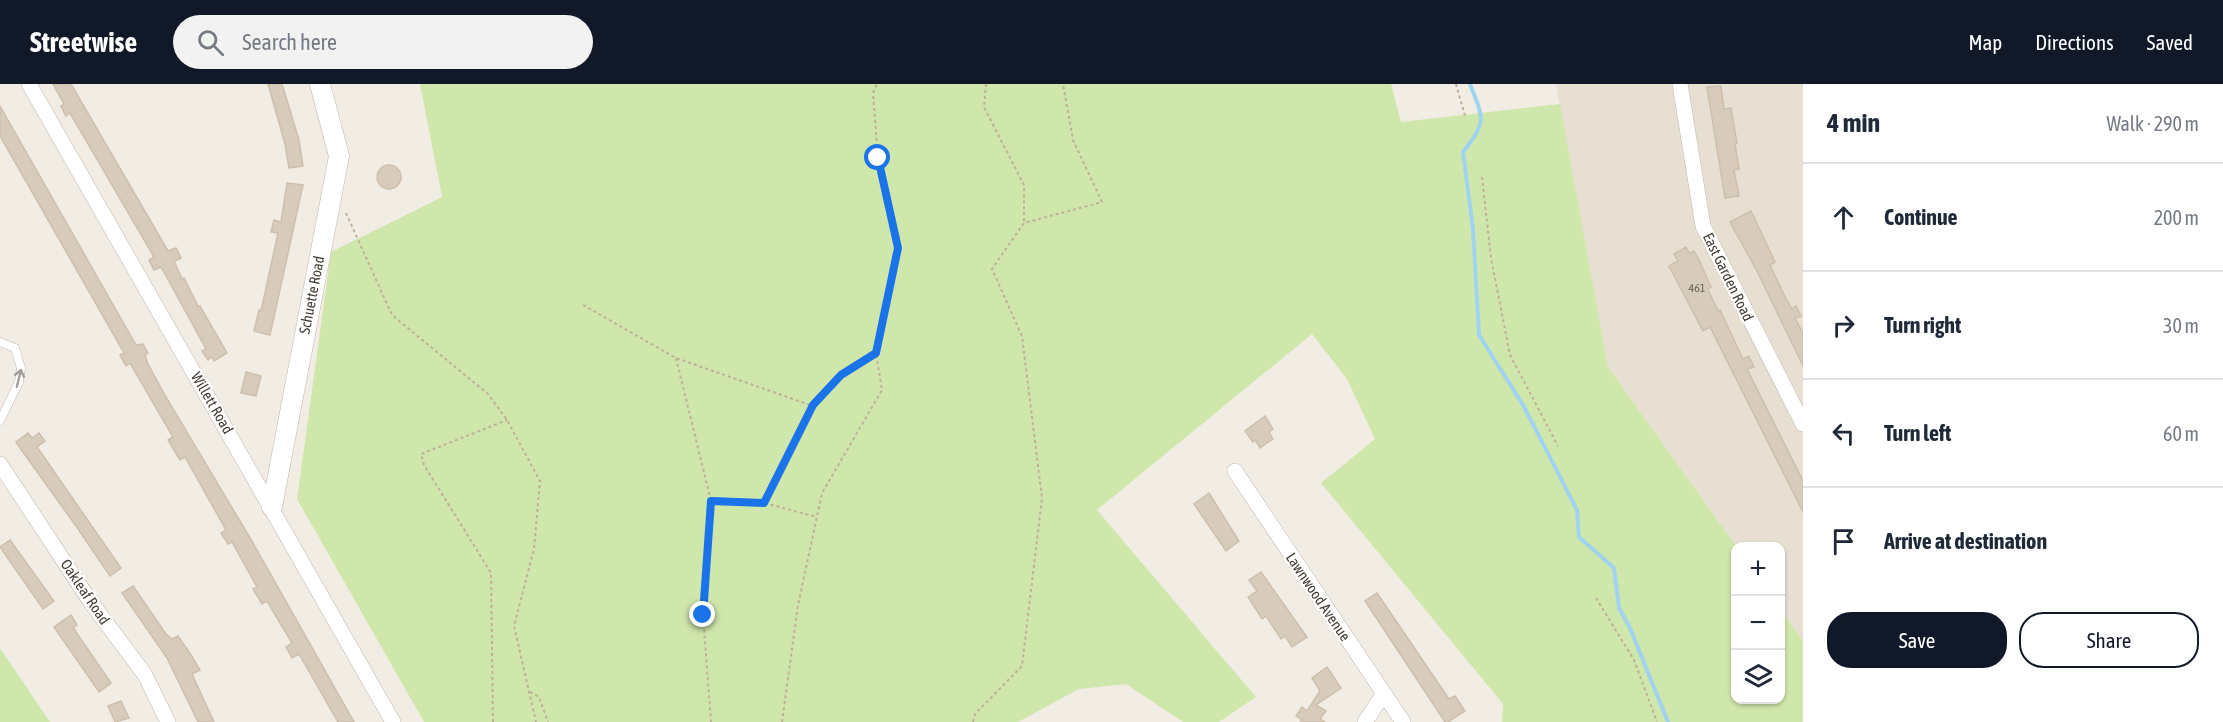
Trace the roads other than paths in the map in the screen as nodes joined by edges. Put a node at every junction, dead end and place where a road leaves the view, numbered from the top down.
1 (29, 84) edge
2 (320, 84) edge
3 (1680, 84) edge
4 (0, 342) edge
5 (0, 421) edge
6 (1803, 424) edge
7 (0, 464) edge
8 (1235, 471) dead end
9 (272, 507) junction
10 (1383, 695) junction
11 (168, 722) edge
12 (393, 722) edge
13 (1365, 722) edge
14 (1403, 722) edge

1 - 9 street, Willett Road
2 - 9 street, Schuette Road
3 - 6 street, East Garden Road
5 -> 4 lane
7 - 11 street, Oakleaf Road
8 - 10 street, Lawnwood Avenue
9 - 12 street, Willett Road
10 - 13 street
10 - 14 street, Lawnwood Avenue

